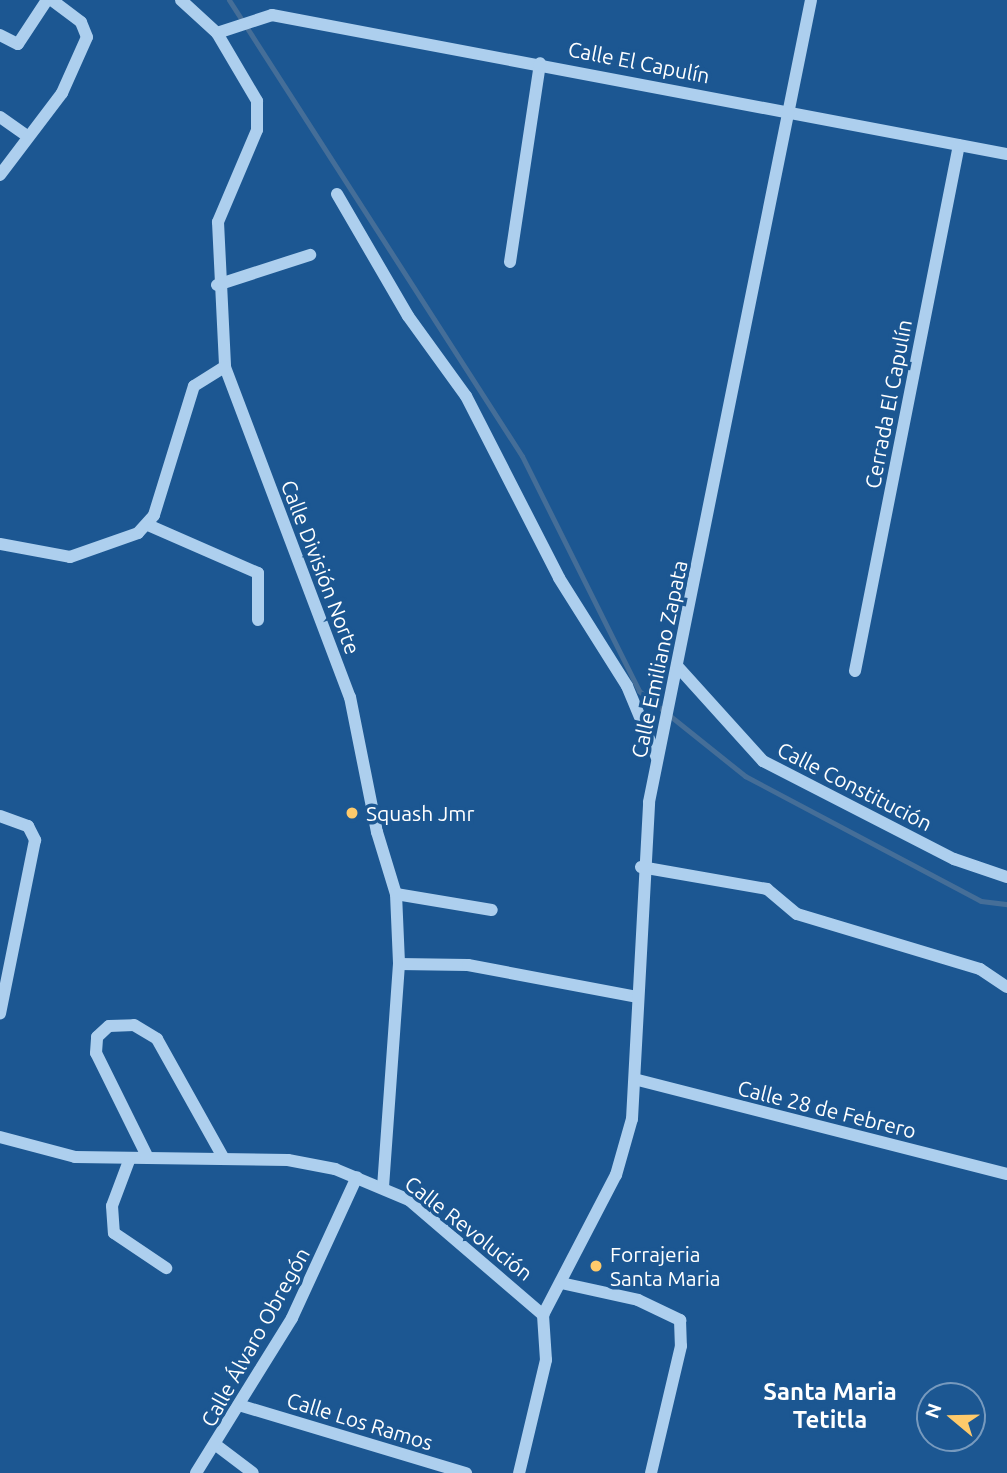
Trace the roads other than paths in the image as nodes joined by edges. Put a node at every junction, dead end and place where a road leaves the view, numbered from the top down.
1 (50, 0) edge
2 (181, 0) edge
3 (811, 0) edge
4 (221, 31) junction
5 (0, 35) edge
6 (540, 63) junction
7 (787, 110) junction
8 (0, 117) edge
9 (26, 135) junction
10 (959, 145) junction
11 (1007, 154) edge
12 (0, 175) edge
13 (337, 194) dead end
14 (310, 255) dead end
15 (510, 262) dead end
16 (218, 285) junction
17 (225, 367) junction
18 (148, 525) junction
19 (0, 544) edge
20 (258, 620) dead end
21 (678, 667) junction
22 (855, 671) dead end
23 (657, 760) junction
24 (0, 816) edge
25 (641, 867) junction
26 (1007, 877) edge
27 (396, 894) junction
28 (492, 910) dead end
29 (399, 964) junction
30 (1007, 987) edge
31 (638, 997) junction
32 (0, 1014) edge
33 (638, 1080) junction
34 (0, 1137) edge
35 (223, 1157) junction
36 (130, 1158) junction
37 (148, 1158) junction
38 (1007, 1174) edge
39 (357, 1177) junction
40 (383, 1186) junction
41 (166, 1268) dead end
42 (561, 1283) junction
43 (543, 1315) junction
44 (242, 1406) junction
45 (216, 1445) junction
46 (196, 1473) edge
47 (253, 1473) edge
48 (466, 1473) edge
49 (519, 1473) edge
50 (651, 1473) edge

1 - 5 street
1 - 9 street
2 - 4 street
3 - 7 street, Calle Emiliano Zapata
4 - 6 street, Calle El Capulín
4 - 16 street, Calle División Norte
6 - 7 street, Calle El Capulín
6 - 15 street
7 - 10 street, Calle El Capulín
7 - 21 street, Calle Emiliano Zapata
8 - 9 street
9 - 12 street
10 - 11 street, Calle El Capulín
10 - 22 street, Cerrada El Capulín
13 - 23 street
14 - 16 street
16 - 17 street, Calle División Norte
17 - 18 street
17 - 27 street, Calle División Norte
18 - 19 street
18 - 20 street
21 - 23 street, Calle Emiliano Zapata
21 - 26 street, Calle Constitución
23 - 25 street, Calle Emiliano Zapata
24 - 32 street
25 - 30 street
25 - 31 street, Calle Emiliano Zapata
27 - 28 street
27 - 29 street, Calle División Norte
29 - 31 street
29 - 40 street, Calle División Norte
31 - 33 street, Calle Emiliano Zapata
33 - 38 street, Calle 28 de Febrero
33 - 42 street, Calle Emiliano Zapata
34 - 36 street, Calle Revolución
35 - 37 street, Calle Revolución
35 - 37 street
35 - 39 street, Calle Revolución
36 - 37 street, Calle Revolución
36 - 41 street
39 - 40 street, Calle Revolución
39 - 44 street, Calle Álvaro Obregón
40 - 43 street, Calle Revolución
42 - 43 street, Calle Emiliano Zapata
42 - 50 street
43 - 49 street
44 - 45 street, Calle Álvaro Obregón
44 - 48 street, Calle Los Ramos
45 - 46 street, Calle Álvaro Obregón
45 - 47 street

